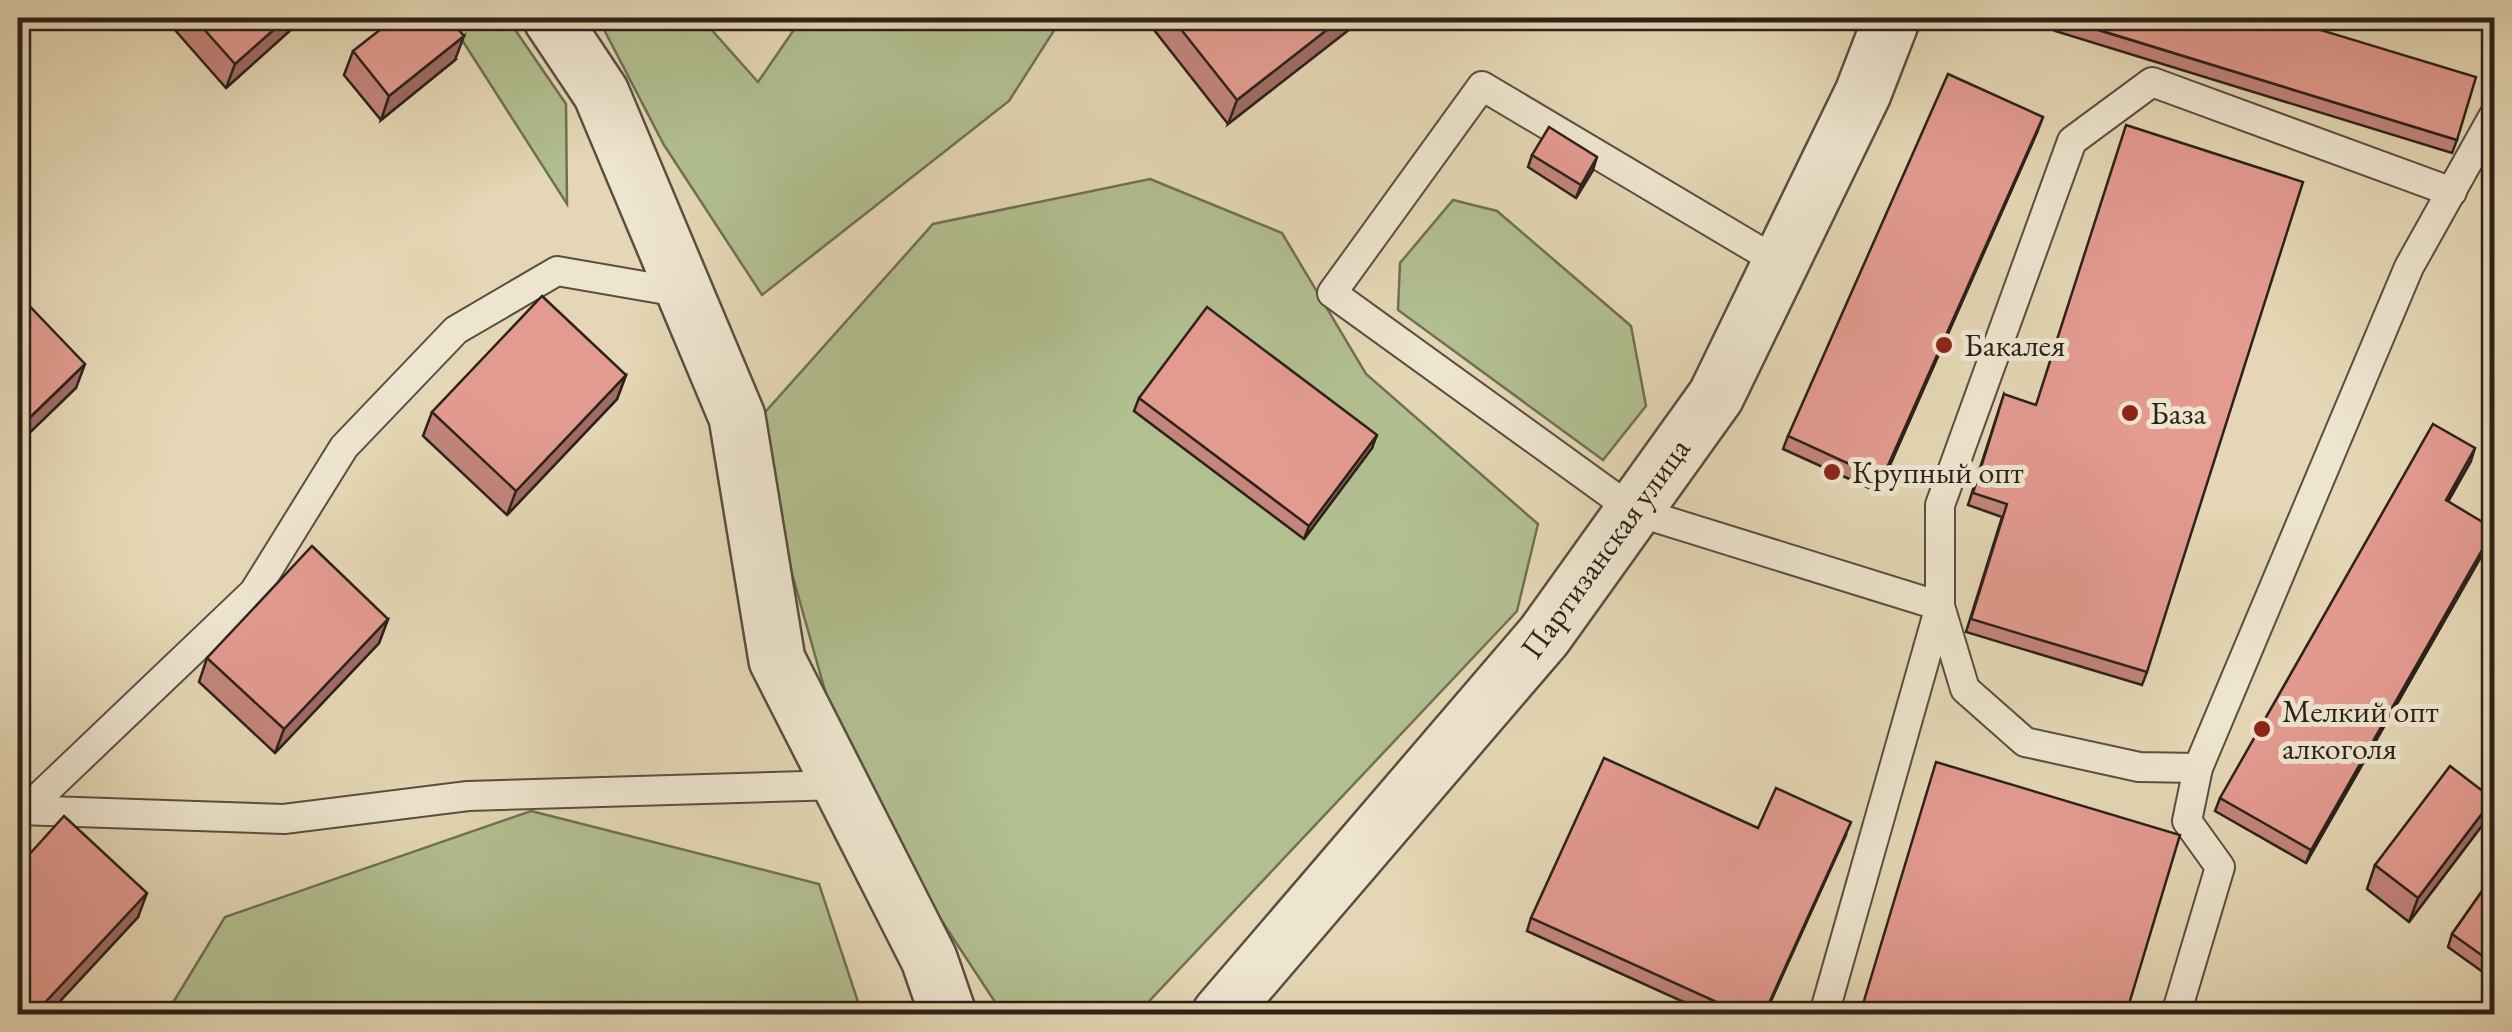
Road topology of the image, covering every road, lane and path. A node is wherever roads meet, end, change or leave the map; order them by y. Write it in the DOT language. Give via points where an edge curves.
graph roads {
  1 [pos="551,18"];
  2 [pos="1892,18"];
  3 [pos="2494,115"];
  4 [pos="2452,192"];
  5 [pos="1780,263"];
  6 [pos="684,293"];
  7 [pos="1634,511"];
  8 [pos="1940,606"];
  9 [pos="2198,768"];
  10 [pos="840,784"];
  11 [pos="20,813"];
  12 [pos="948,1014"];
  13 [pos="1220,1014"];
  14 [pos="1824,1014"];
  15 [pos="2176,1014"];
  1 -- 6 [label="street" via="601,93"];
  2 -- 5 [label="street, Партизанская улица"];
  3 -- 4 [label="lane"];
  4 -- 8 [label="lane" via="2152,82 2072,141 1940,505"];
  4 -- 9 [label="lane" via="2409,268"];
  5 -- 7 [label="street, Партизанская улица" via="1716,396"];
  5 -- 7 [label="lane" via="1482,86 1332,293"];
  6 -- 10 [label="street" via="737,417 777,660"];
  6 -- 11 [label="lane" via="557,271 456,330 344,447 254,592"];
  7 -- 8 [label="lane"];
  7 -- 13 [label="street, Партизанская улица" via="1544,636"];
  8 -- 9 [label="lane" via="1965,689 2025,742 2138,767"];
  8 -- 14 [label="lane"];
  9 -- 15 [label="lane" via="2187,821 2220,867"];
  10 -- 11 [label="lane" via="468,796 284,819"];
  10 -- 12 [label="street" via="929,959"];
}
